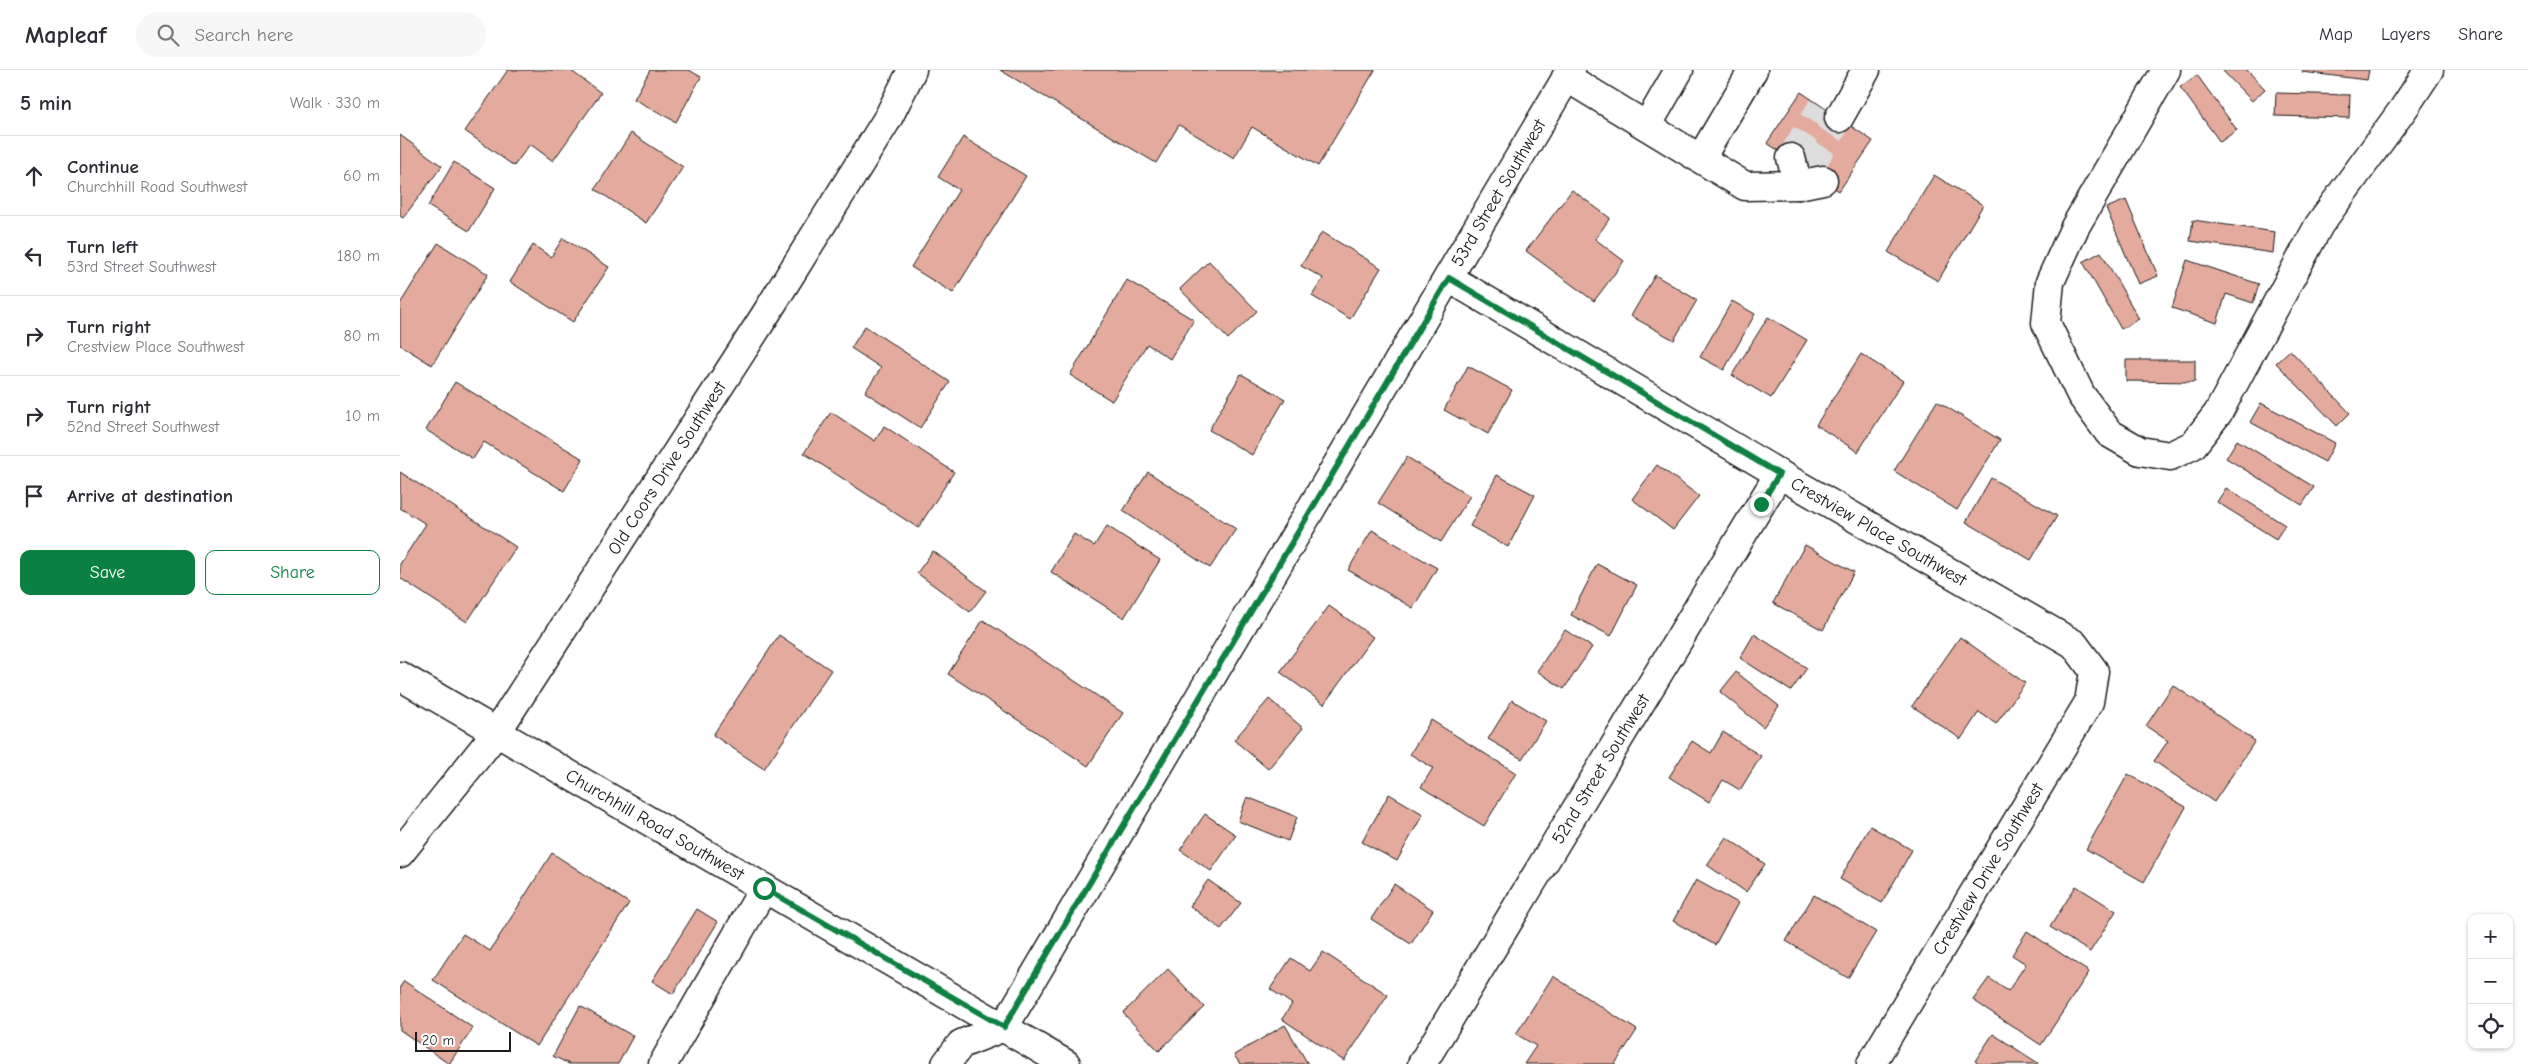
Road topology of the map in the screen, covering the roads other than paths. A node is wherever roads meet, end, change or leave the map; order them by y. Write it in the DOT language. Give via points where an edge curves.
graph roads {
  1 [pos="919,70"];
  2 [pos="1679,70"];
  3 [pos="1753,70"];
  4 [pos="2166,70"];
  5 [pos="2429,70"];
  6 [pos="1568,74"];
  7 [pos="908,81"];
  8 [pos="1860,81"];
  9 [pos="1838,117"];
  10 [pos="1647,126"];
  11 [pos="1701,158"];
  12 [pos="1805,174"];
  13 [pos="1449,278"];
  14 [pos="1779,474"];
  15 [pos="2094,671"];
  16 [pos="400,676"];
  17 [pos="496,733"];
  18 [pos="401,850"];
  19 [pos="764,888"];
  20 [pos="1004,1027"];
  21 [pos="663,1064"];
  22 [pos="946,1064"];
  23 [pos="1066,1064"];
  24 [pos="1422,1064"];
  25 [pos="1871,1064"];
  1 -- 7 [label="street, Old Coors Drive Southwest"];
  2 -- 10 [label="street"];
  3 -- 11 [label="street"];
  4 -- 5 [label="street" via="2075,227 2050,282 2046,323 2081,394 2109,433 2140,452 2170,456 2193,445 2218,413 2319,225"];
  6 -- 10 [label="street"];
  6 -- 13 [label="street, 53rd Street Southwest"];
  7 -- 17 [label="street, Old Coors Drive Southwest" via="764,317"];
  8 -- 9 [label="street"];
  10 -- 11 [label="street"];
  11 -- 12 [label="street" via="1745,186"];
  13 -- 14 [label="street, Crestview Place Southwest"];
  13 -- 20 [label="street, 53rd Street Southwest"];
  14 -- 15 [label="street, Crestview Place Southwest" via="2074,644"];
  14 -- 24 [label="street, 52nd Street Southwest"];
  15 -- 25 [label="street, Crestview Drive Southwest" via="2089,702"];
  16 -- 17 [label="street, Churchhill Road Southwest"];
  17 -- 18 [label="street, Old Coors Drive Southwest"];
  17 -- 19 [label="street, Churchhill Road Southwest"];
  19 -- 20 [label="street, Churchhill Road Southwest"];
  19 -- 21 [label="street"];
  20 -- 22 [label="street" via="962,1044"];
  20 -- 23 [label="street, Churchhill Road Southwest"];
}
